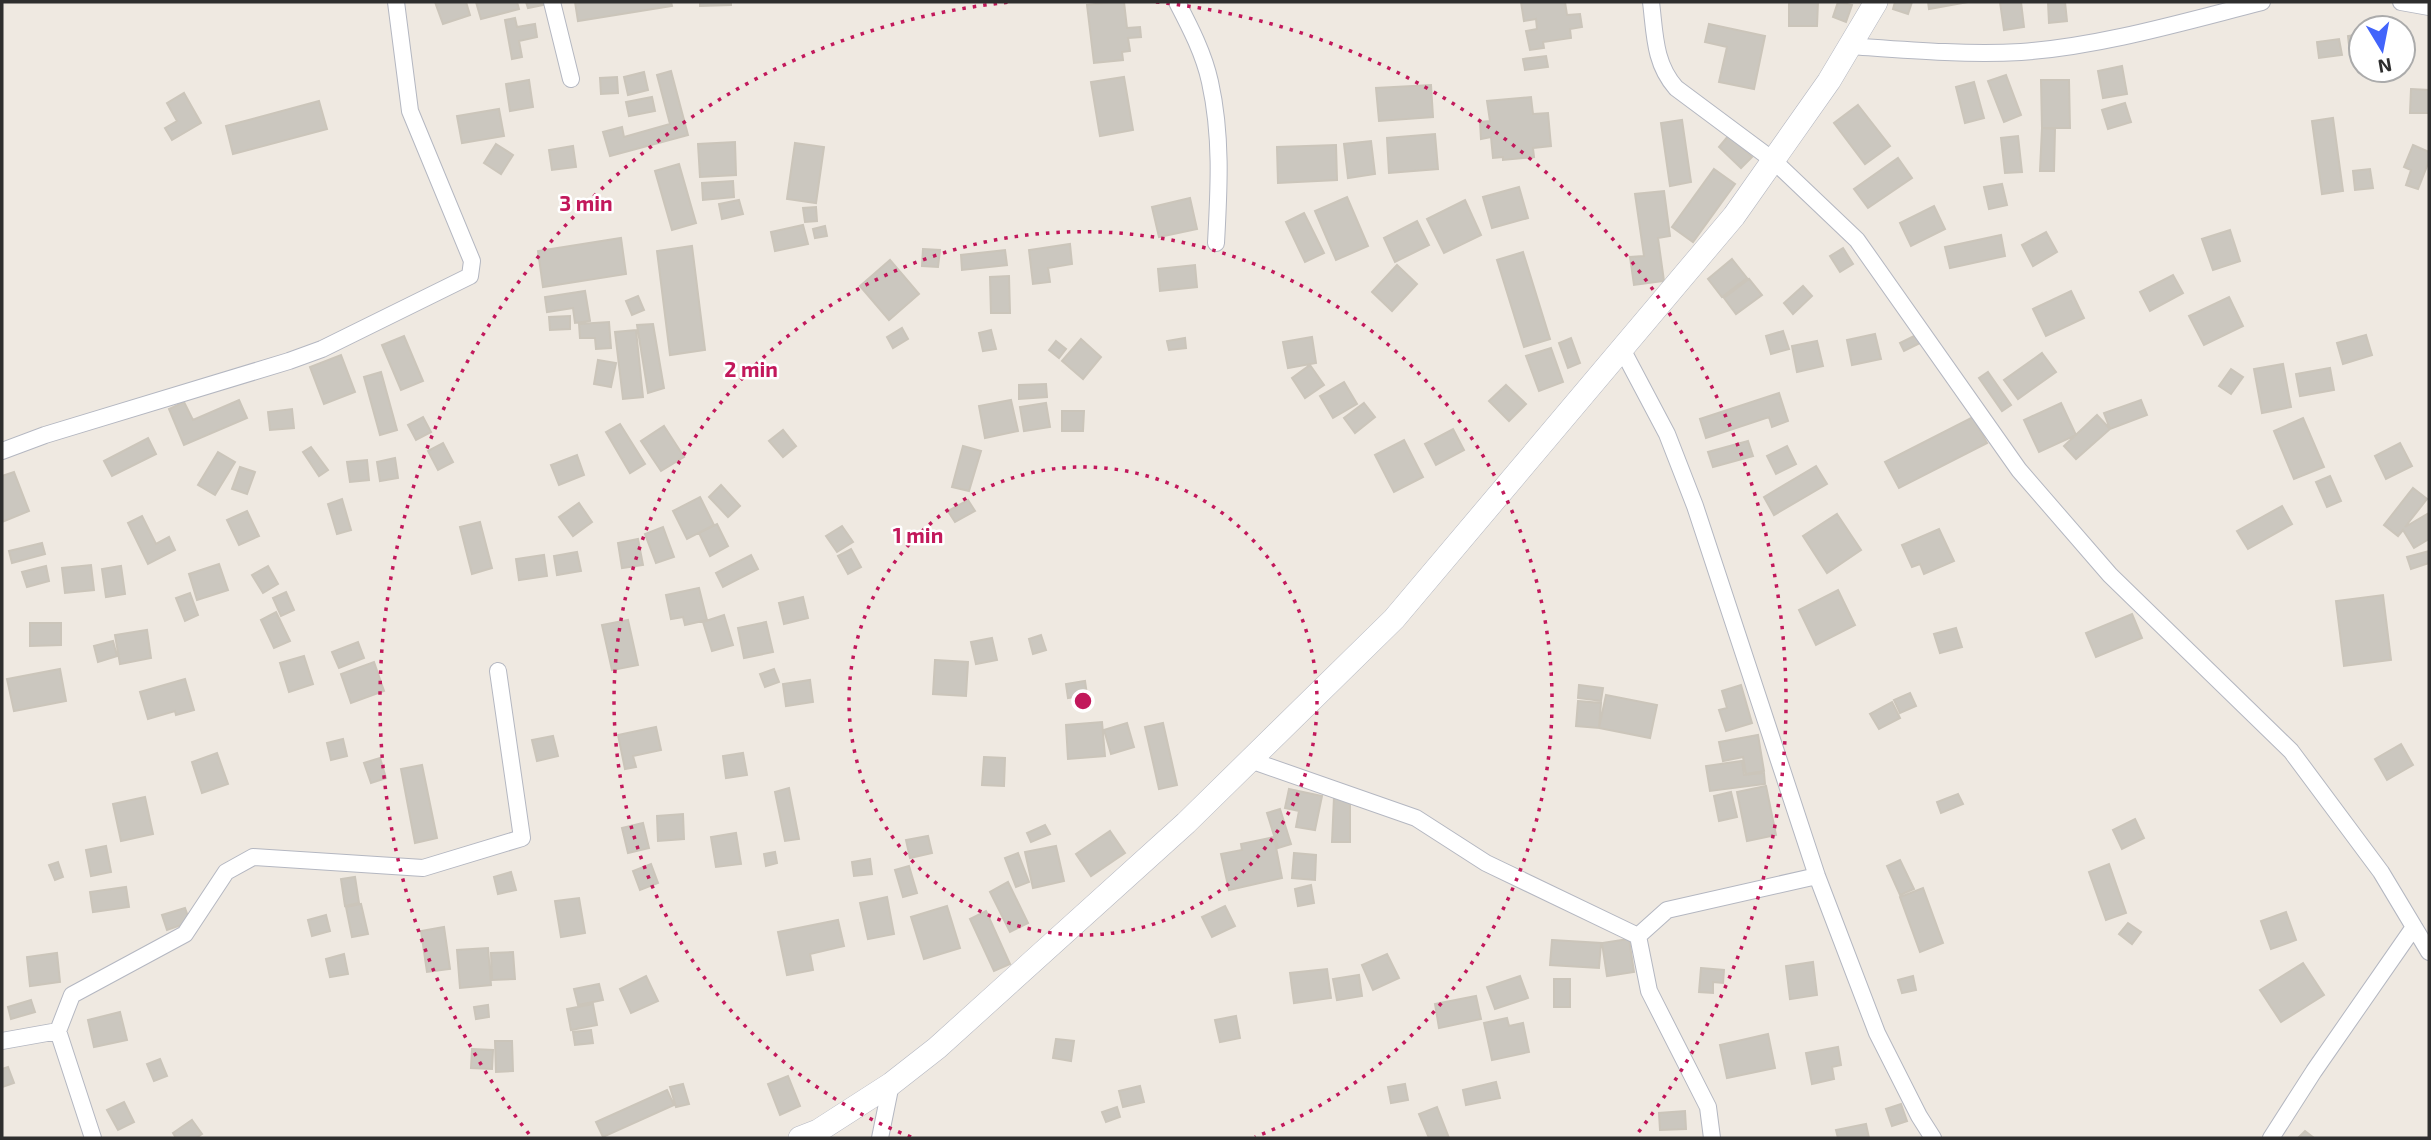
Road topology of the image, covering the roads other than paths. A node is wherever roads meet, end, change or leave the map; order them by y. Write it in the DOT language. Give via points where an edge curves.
graph roads {
  1 [pos="396,2"];
  2 [pos="552,2"];
  3 [pos="1177,2"];
  4 [pos="1651,2"];
  5 [pos="1876,2"];
  6 [pos="2262,2"];
  7 [pos="2401,2"];
  8 [pos="2429,7"];
  9 [pos="1850,46"];
  10 [pos="571,79"];
  11 [pos="1774,161"];
  12 [pos="1216,243"];
  13 [pos="1622,349"];
  14 [pos="2,451"];
  15 [pos="498,671"];
  16 [pos="1250,760"];
  17 [pos="1817,876"];
  18 [pos="2414,927"];
  19 [pos="1638,936"];
  20 [pos="2429,953"];
  21 [pos="58,1031"];
  22 [pos="2,1041"];
  23 [pos="891,1084"];
  24 [pos="93,1138"];
  25 [pos="800,1138"];
  26 [pos="880,1138"];
  27 [pos="1712,1138"];
  28 [pos="1933,1138"];
  29 [pos="2271,1138"];
  1 -- 14 [label="street" via="410,111 472,261 470,276 322,349"];
  2 -- 10 [label="street"];
  3 -- 12 [label="street" via="1210,79 1220,169"];
  4 -- 11 [label="street" via="1665,76"];
  5 -- 9 [label="street"];
  6 -- 9 [label="street" via="2078,46 1954,53"];
  7 -- 8 [label="street"];
  9 -- 11 [label="street"];
  11 -- 13 [label="street"];
  11 -- 18 [label="street" via="1857,240 2019,470 2101,565 2291,751 2381,872"];
  13 -- 16 [label="street" via="1394,619"];
  13 -- 17 [label="street" via="1667,433 1695,506"];
  15 -- 21 [label="street" via="522,838 423,868 253,857 226,872 186,934 72,995"];
  16 -- 19 [label="street" via="1416,818 1486,863"];
  16 -- 23 [label="street" via="948,1039"];
  17 -- 19 [label="street" via="1667,910"];
  17 -- 28 [label="street" via="1877,1033"];
  18 -- 20 [label="street"];
  18 -- 29 [label="street"];
  19 -- 27 [label="street" via="1649,991 1708,1107"];
  21 -- 22 [label="street"];
  21 -- 24 [label="street"];
  23 -- 25 [label="street"];
  23 -- 26 [label="street"];
}
